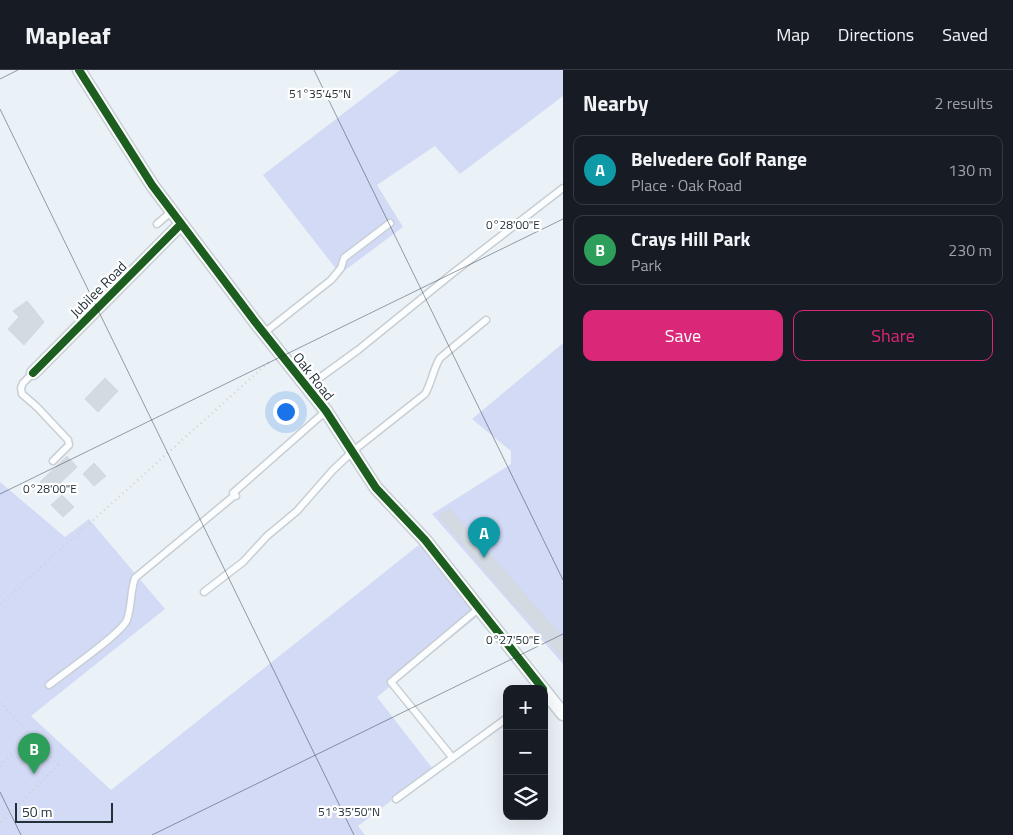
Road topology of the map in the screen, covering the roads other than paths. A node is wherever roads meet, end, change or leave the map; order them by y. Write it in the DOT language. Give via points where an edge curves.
graph roads {
  1 [pos="79,70"];
  2 [pos="563,188"];
  3 [pos="172,211"];
  4 [pos="390,223"];
  5 [pos="157,224"];
  6 [pos="181,224"];
  7 [pos="486,320"];
  8 [pos="264,333"];
  9 [pos="33,372"];
  10 [pos="307,387"];
  11 [pos="326,411"];
  12 [pos="354,451"];
  13 [pos="53,461"];
  14 [pos="204,592"];
  15 [pos="478,609"];
  16 [pos="49,685"];
  17 [pos="539,685"];
  18 [pos="548,696"];
  19 [pos="563,714"];
  20 [pos="503,721"];
  21 [pos="452,757"];
  22 [pos="396,799"];
  1 -- 3 [label="street, Oak Road"];
  2 -- 10 [label="lane"];
  3 -- 5 [label="lane"];
  3 -- 6 [label="street, Oak Road"];
  4 -- 8 [label="lane" via="344,258 341,268 331,280"];
  6 -- 8 [label="street, Oak Road"];
  6 -- 9 [label="street, Jubilee Road"];
  7 -- 12 [label="lane" via="440,358 425,394"];
  8 -- 10 [label="street, Oak Road"];
  9 -- 13 [label="lane" via="23,383 22,394 68,440 69,445"];
  10 -- 11 [label="street, Oak Road"];
  11 -- 12 [label="street, Oak Road"];
  11 -- 16 [label="lane" via="232,493 236,497 135,578 126,622 113,636"];
  12 -- 14 [label="lane" via="243,562"];
  12 -- 15 [label="street, Oak Road" via="376,488 425,540"];
  15 -- 17 [label="street, Oak Road"];
  15 -- 21 [label="lane" via="391,682"];
  18 -- 19 [label="street, Oak Road"];
  20 -- 21 [label="lane"];
  21 -- 22 [label="lane"];
}
